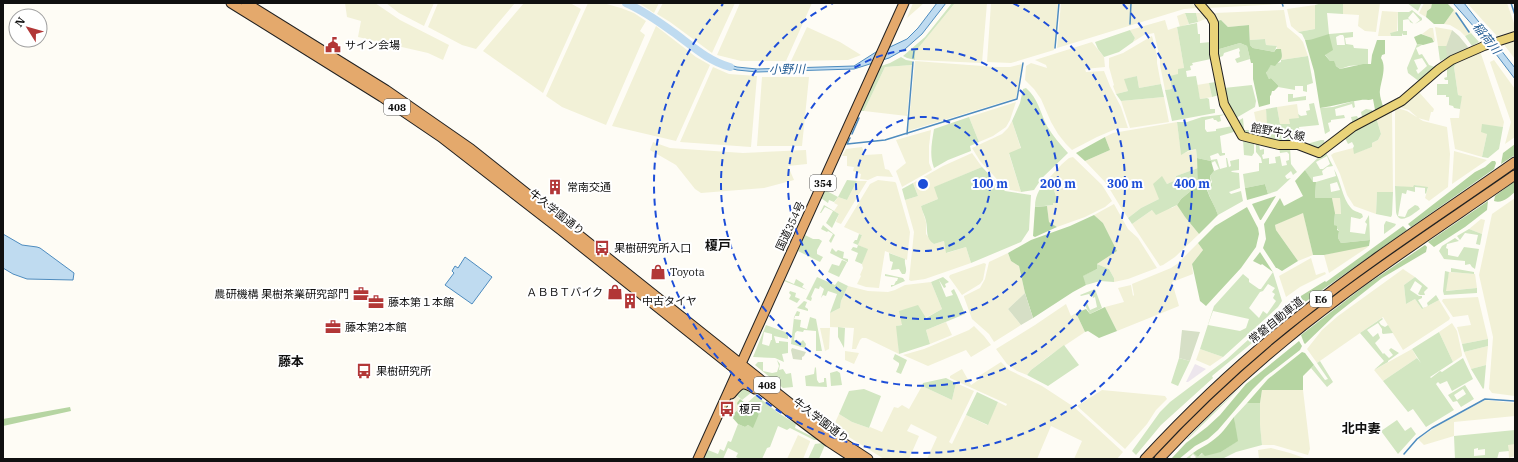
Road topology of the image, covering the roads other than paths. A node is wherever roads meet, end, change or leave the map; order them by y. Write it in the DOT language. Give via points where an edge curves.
graph roads {
  1 [pos="231,3"];
  2 [pos="246,3"];
  3 [pos="904,3"];
  4 [pos="1199,3"];
  5 [pos="1515,36"];
  6 [pos="1515,162"];
  7 [pos="1515,175"];
  8 [pos="753,339"];
  9 [pos="719,346"];
  10 [pos="720,357"];
  11 [pos="740,368"];
  12 [pos="758,378"];
  13 [pos="764,391"];
  14 [pos="726,397"];
  15 [pos="698,459"];
  16 [pos="855,459"];
  17 [pos="868,459"];
  18 [pos="1145,459"];
  19 [pos="1159,459"];
  1 -- 10 [label="highway, 牛久学園通り / 408" via="382,96 441,137"];
  2 -- 9 [label="highway, 牛久学園通り / 408" via="386,90 446,131"];
  3 -- 8 [label="highway, 国道354号 / 354"];
  4 -- 5 [label="main road, 館野牛久線" via="1214,23 1214,54 1224,104 1242,136 1279,145 1298,145 1319,152 1353,126 1402,101 1452,60"];
  6 -- 18 [label="highway, 常磐自動車道 / E6" via="1368,264 1303,313 1235,370"];
  7 -- 19 [label="highway, 常磐自動車道 / E6" via="1309,321 1240,379"];
  8 -- 9 [label="highway" via="744,349 737,352"];
  8 -- 11 [label="highway, 国道354号 / 354"];
  8 -- 12 [label="highway" via="750,364"];
  9 -- 11 [label="highway, 牛久学園通り / 408"];
  10 -- 11 [label="highway, 牛久学園通り / 408"];
  10 -- 14 [label="highway" via="730,373"];
  11 -- 12 [label="highway, 牛久学園通り / 408"];
  11 -- 13 [label="highway, 牛久学園通り / 408"];
  11 -- 14 [label="highway, 国道354号 / 354"];
  12 -- 17 [label="highway, 牛久学園通り / 408" via="828,433"];
  13 -- 14 [label="highway" via="744,384 736,387"];
  13 -- 16 [label="highway, 牛久学園通り / 408" via="818,434"];
  14 -- 15 [label="highway, 国道354号 / 354"];
}
